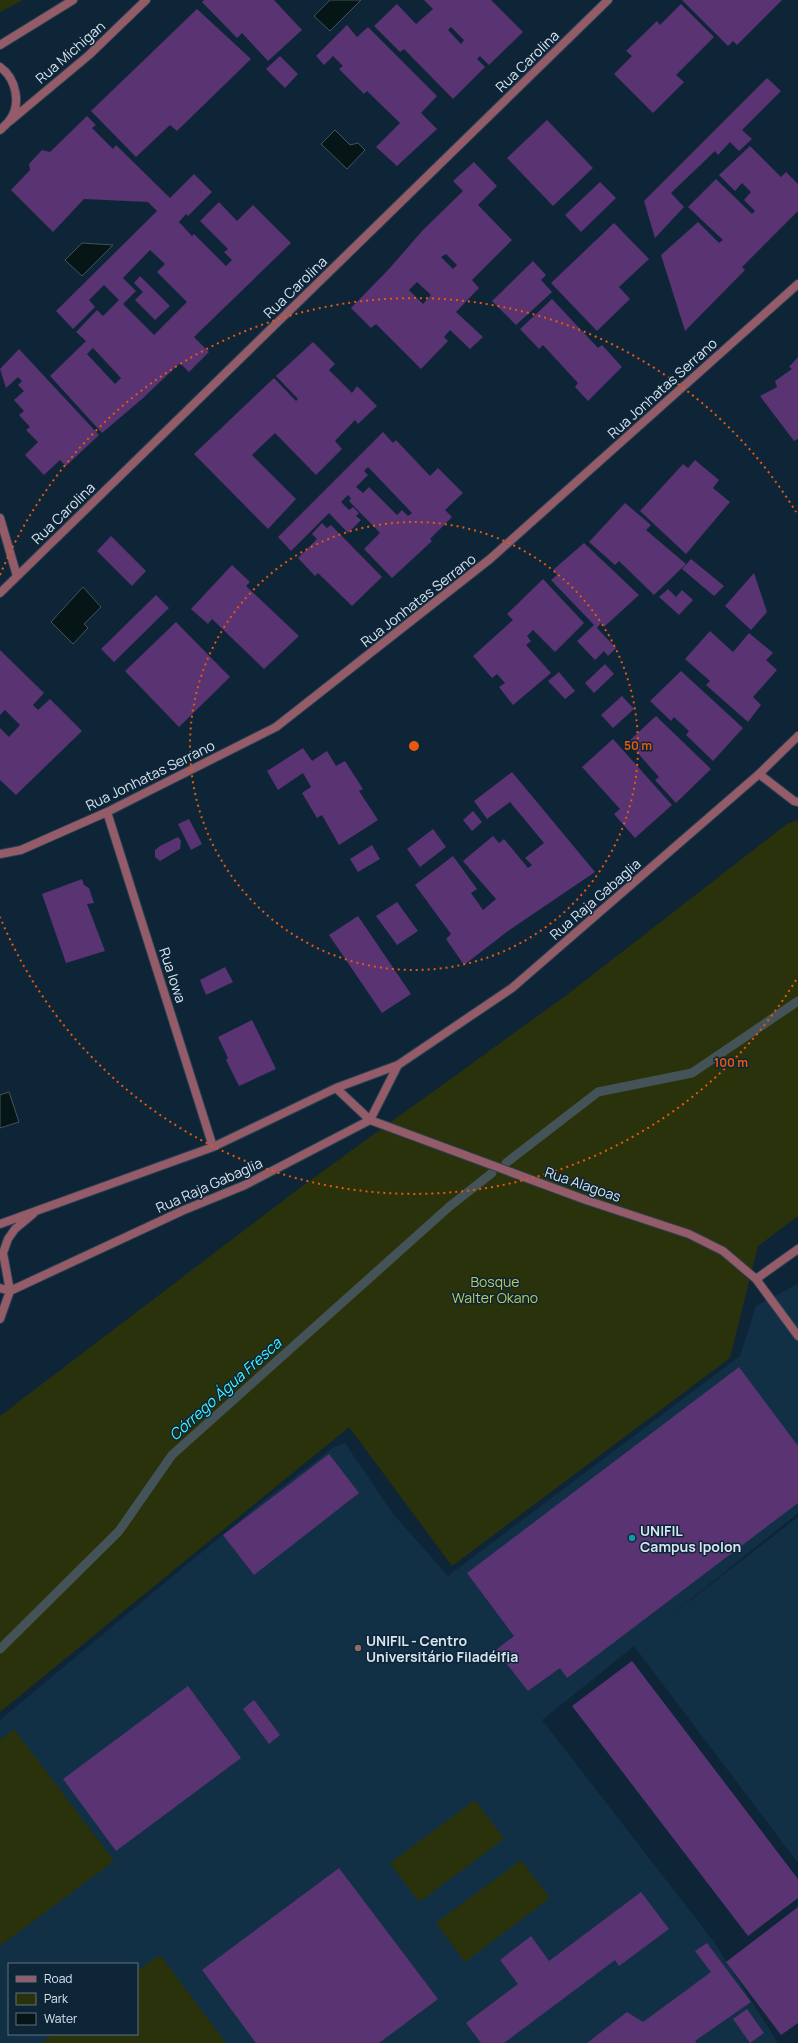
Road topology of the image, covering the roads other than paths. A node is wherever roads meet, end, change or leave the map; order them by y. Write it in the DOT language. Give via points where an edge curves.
graph roads {
  1 [pos="73,0"];
  2 [pos="146,0"];
  3 [pos="608,0"];
  4 [pos="0,45"];
  5 [pos="0,67"];
  6 [pos="10,121"];
  7 [pos="0,130"];
  8 [pos="798,284"];
  9 [pos="0,518"];
  10 [pos="17,576"];
  11 [pos="0,594"];
  12 [pos="798,736"];
  13 [pos="759,774"];
  14 [pos="798,802"];
  15 [pos="107,812"];
  16 [pos="0,854"];
  17 [pos="398,1065"];
  18 [pos="336,1088"];
  19 [pos="370,1120"];
  20 [pos="213,1147"];
  21 [pos="39,1210"];
  22 [pos="0,1224"];
  23 [pos="798,1249"];
  24 [pos="756,1279"];
  25 [pos="0,1288"];
  26 [pos="10,1291"];
  27 [pos="0,1319"];
  28 [pos="798,1336"];
  1 -- 4 [label="street"];
  2 -- 6 [label="street, Rua Michigan" via="89,55"];
  3 -- 10 [label="street, Rua Carolina"];
  5 -- 6 [label="street" via="12,81 16,94 15,108"];
  6 -- 7 [label="street, Rua Michigan"];
  8 -- 15 [label="street, Rua Jonhatas Serrano" via="490,559 276,727"];
  9 -- 10 [label="street"];
  10 -- 11 [label="street, Rua Carolina"];
  12 -- 13 [label="street, Rua Raja Gabaglia"];
  13 -- 14 [label="street"];
  13 -- 17 [label="street, Rua Raja Gabaglia" via="512,988"];
  15 -- 16 [label="street, Rua Jonhatas Serrano" via="21,850"];
  15 -- 20 [label="street, Rua Iowa"];
  17 -- 18 [label="street, Rua Raja Gabaglia"];
  17 -- 19 [label="street, Rua Raja Gabaglia"];
  18 -- 19 [label="street, Rua Alagoas"];
  18 -- 20 [label="street, Rua Raja Gabaglia"];
  19 -- 24 [label="street, Rua Alagoas" via="586,1200 689,1234 723,1251"];
  19 -- 26 [label="street, Rua Raja Gabaglia" via="245,1185 184,1210"];
  20 -- 21 [label="street, Rua Raja Gabaglia"];
  21 -- 22 [label="street, Rua Raja Gabaglia"];
  21 -- 26 [label="street" via="15,1229 8,1239 3,1253"];
  23 -- 24 [label="street"];
  24 -- 28 [label="street, Rua Alagoas"];
  25 -- 26 [label="street"];
  26 -- 27 [label="street"];
}
